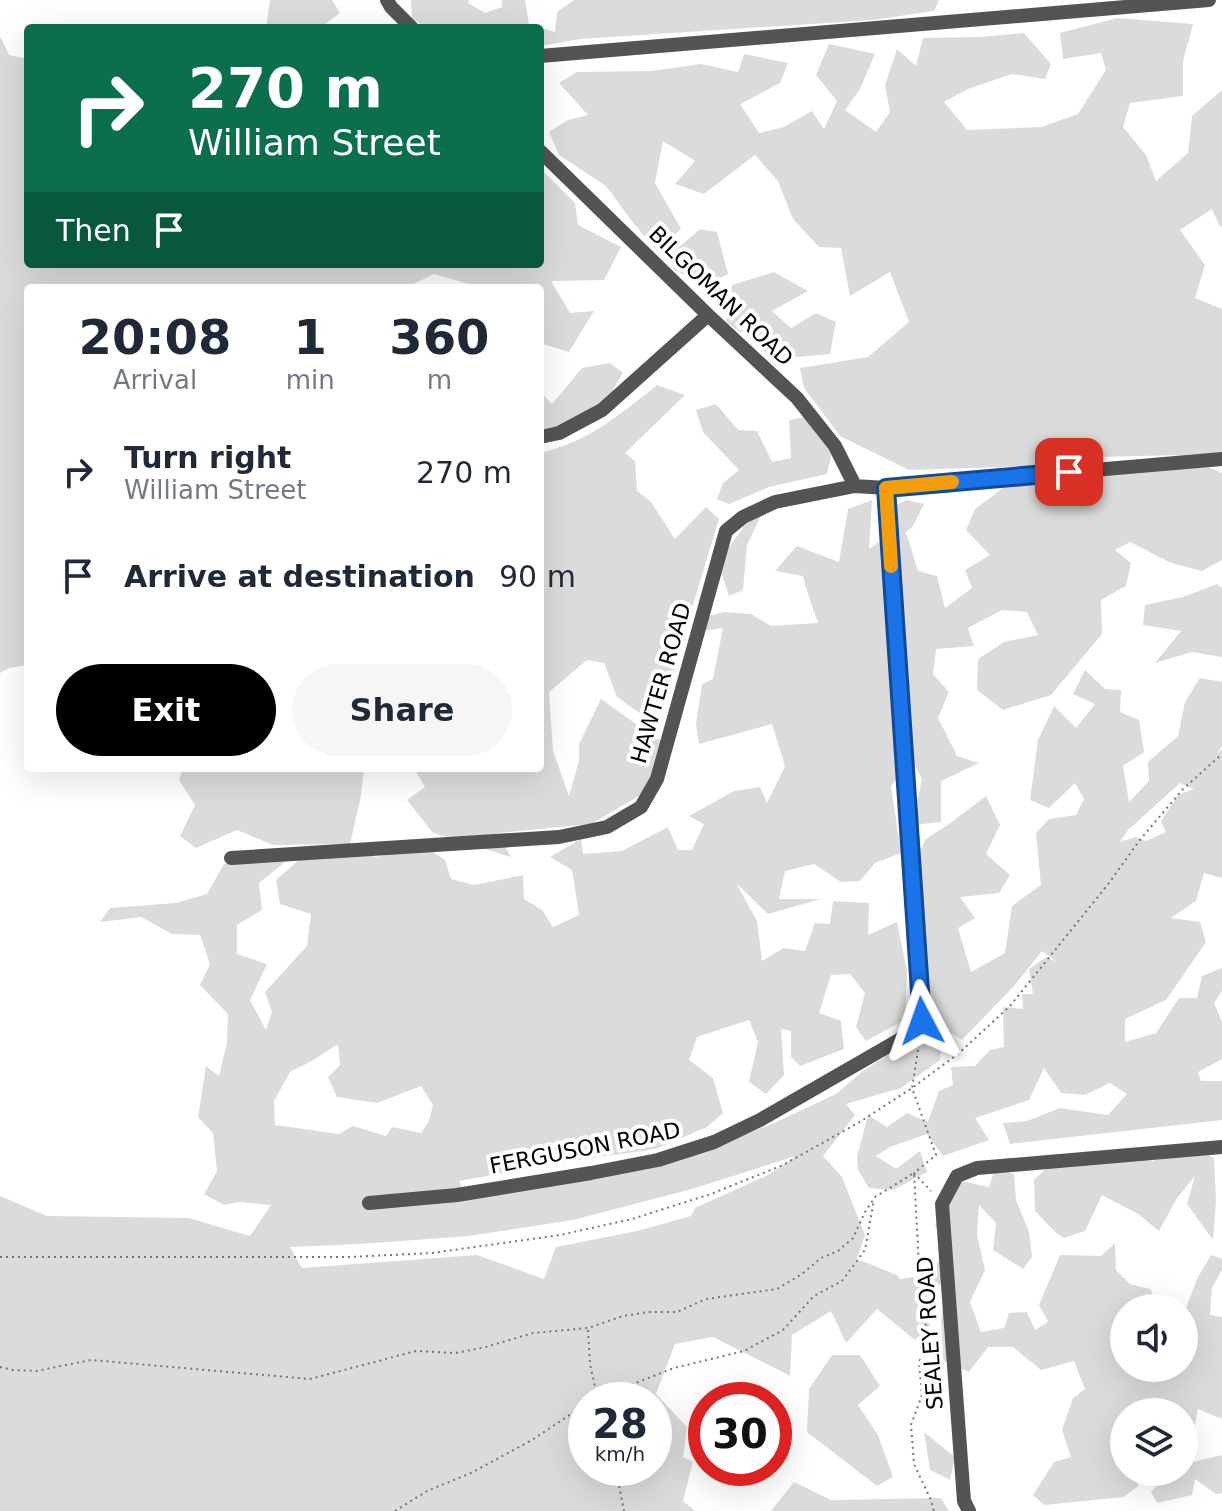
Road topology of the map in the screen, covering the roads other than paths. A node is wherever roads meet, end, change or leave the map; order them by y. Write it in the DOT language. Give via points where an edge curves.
graph roads {
  1 [pos="387,0"];
  2 [pos="1209,0"];
  3 [pos="1122,3"];
  4 [pos="408,24"];
  5 [pos="544,56"];
  6 [pos="544,155"];
  7 [pos="708,315"];
  8 [pos="544,436"];
  9 [pos="1222,459"];
  10 [pos="855,486"];
  11 [pos="886,488"];
  12 [pos="231,858"];
  13 [pos="1222,1147"];
  14 [pos="369,1203"];
  15 [pos="969,1511"];
  1 -- 4 [label="street"];
  2 -- 3 [label="street"];
  3 -- 5 [label="street"];
  6 -- 7 [label="street, BILGOMAN ROAD"];
  7 -- 8 [label="street" via="602,410"];
  7 -- 10 [label="street, BILGOMAN ROAD" via="797,398 835,446"];
  9 -- 11 [label="street, HAWTER ROAD"];
  10 -- 11 [label="street, HAWTER ROAD"];
  10 -- 12 [label="street, HAWTER ROAD" via="775,502 726,531 657,779 641,807 607,827 559,837"];
  11 -- 14 [label="street, FERGUSON ROAD" via="922,1021 886,1047 714,1142 591,1173"];
  13 -- 15 [label="street, SEALEY ROAD" via="977,1168 957,1176 942,1204 964,1501"];
}
